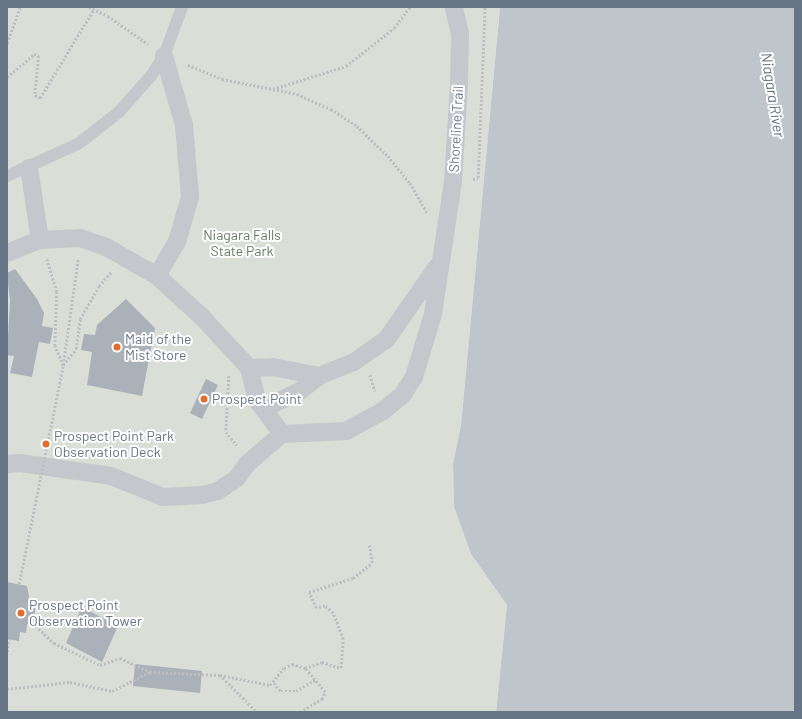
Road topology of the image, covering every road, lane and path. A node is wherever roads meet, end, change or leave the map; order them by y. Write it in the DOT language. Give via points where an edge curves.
graph roads {
  1 [pos="20,7"];
  2 [pos="89,7"];
  3 [pos="182,7"];
  4 [pos="410,7"];
  5 [pos="454,7"];
  6 [pos="485,7"];
  7 [pos="94,9"];
  8 [pos="7,43"];
  9 [pos="164,56"];
  10 [pos="7,78"];
  11 [pos="272,89"];
  12 [pos="29,168"];
  13 [pos="7,176"];
  14 [pos="453,182"];
  15 [pos="429,216"];
  16 [pos="80,238"];
  17 [pos="40,240"];
  18 [pos="443,251"];
  19 [pos="7,254"];
  20 [pos="129,259"];
  21 [pos="157,276"];
  22 [pos="236,353"];
  23 [pos="62,365"];
  24 [pos="249,368"];
  25 [pos="368,369"];
  26 [pos="319,376"];
  27 [pos="265,408"];
  28 [pos="383,411"];
  29 [pos="282,434"];
  30 [pos="252,462"];
  31 [pos="7,464"];
  32 [pos="370,544"];
  33 [pos="19,584"];
  34 [pos="33,623"];
  35 [pos="9,639"];
  36 [pos="7,652"];
  37 [pos="305,668"];
  38 [pos="150,672"];
  39 [pos="220,675"];
  40 [pos="316,679"];
  41 [pos="274,683"];
  42 [pos="7,689"];
  43 [pos="257,712"];
  44 [pos="300,712"];
  1 -- 8 [label="path"];
  2 -- 7 [label="path"];
  3 -- 9 [label="lane"];
  4 -- 11 [label="path" via="394,28 346,66"];
  5 -- 14 [label="street, Shoreline Trail" via="460,34"];
  6 -- 14 [label="path" via="478,178"];
  7 -- 9 [label="path" via="121,24"];
  7 -- 10 [label="path" via="40,98 35,95 39,56 34,54"];
  9 -- 11 [label="path" via="222,79"];
  9 -- 12 [label="lane" via="136,94 99,130"];
  9 -- 21 [label="street" via="184,125 191,191 182,228"];
  11 -- 15 [label="path" via="317,102 357,126 400,169"];
  12 -- 13 [label="lane"];
  12 -- 17 [label="street"];
  14 -- 18 [label="street, Shoreline Trail"];
  16 -- 17 [label="street"];
  16 -- 20 [label="street"];
  16 -- 23 [label="path"];
  17 -- 19 [label="street"];
  17 -- 23 [label="path" via="57,292 55,345"];
  18 -- 26 [label="street" via="418,296 386,340 354,362"];
  18 -- 28 [label="street, Shoreline Trail" via="433,314 414,377 403,394"];
  20 -- 21 [label="street"];
  20 -- 23 [label="path" via="99,286 80,319 76,349"];
  21 -- 22 [label="street"];
  22 -- 24 [label="street"];
  22 -- 30 [label="path" via="228,380 226,432"];
  23 -- 33 [label="path, bridge"];
  24 -- 26 [label="street" via="273,367"];
  24 -- 27 [label="street" via="257,400"];
  25 -- 28 [label="path"];
  26 -- 27 [label="street" via="300,391"];
  27 -- 29 [label="street"];
  28 -- 29 [label="street, Shoreline Trail" via="346,431"];
  29 -- 30 [label="street"];
  30 -- 31 [label="street" via="218,491 163,497 111,476"];
  32 -- 37 [label="path" via="372,563 353,578 309,592 316,608 324,606 331,610 343,639 341,668 322,662"];
  34 -- 38 [label="path" via="54,643 100,664 120,658"];
  35 -- 36 [label="path"];
  37 -- 40 [label="path"];
  37 -- 41 [label="path" via="292,664 284,668"];
  38 -- 39 [label="path"];
  38 -- 42 [label="path" via="112,691 70,682"];
  39 -- 41 [label="path"];
  39 -- 43 [label="path"];
  40 -- 41 [label="path" via="296,691 281,691"];
  40 -- 44 [label="path" via="325,692 322,699"];
}
